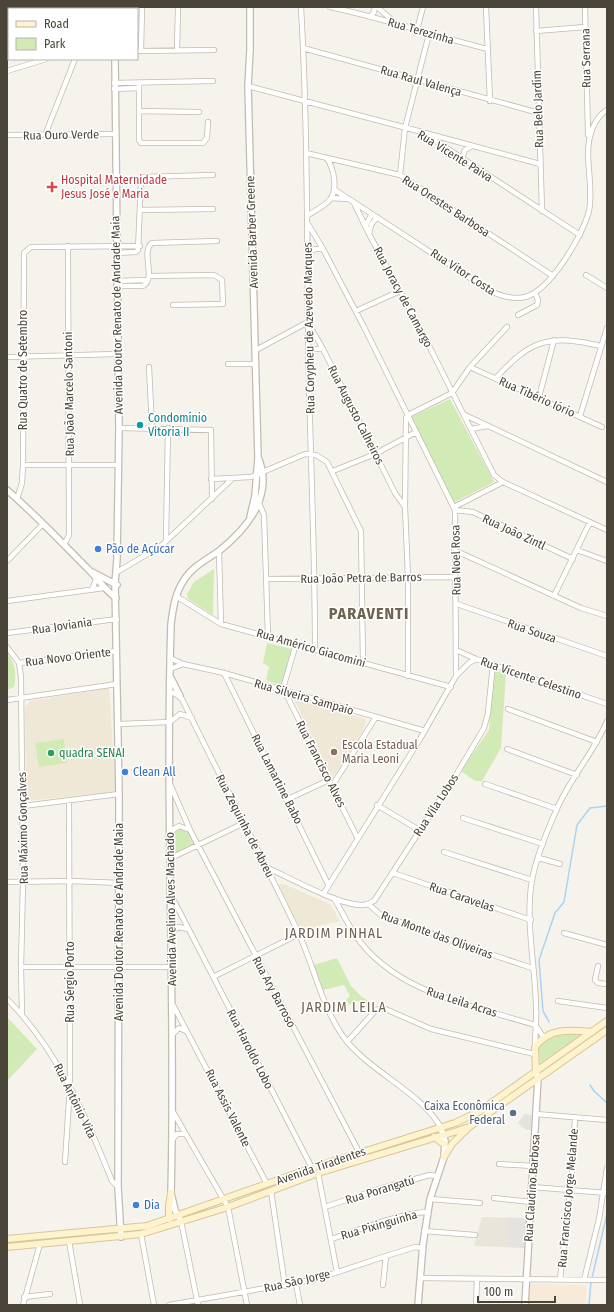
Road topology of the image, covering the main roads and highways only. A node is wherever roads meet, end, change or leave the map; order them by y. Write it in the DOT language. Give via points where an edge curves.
graph roads {
  1 [pos="607,1021"];
  2 [pos="592,1032"];
  3 [pos="606,1032"];
  4 [pos="536,1071"];
  5 [pos="469,1127"];
  6 [pos="424,1133"];
  7 [pos="435,1137"];
  8 [pos="444,1144"];
  9 [pos="444,1157"];
  10 [pos="172,1193"];
  11 [pos="179,1218"];
  12 [pos="169,1219"];
  13 [pos="121,1233"];
  14 [pos="7,1239"];
  15 [pos="7,1247"];
  1 -- 2 [label="main road, Avenida Tiradentes"];
  2 -- 4 [label="main road, Avenida Tiradentes"];
  2 -- 4 [label="main road" via="564,1030 544,1038 535,1047"];
  3 -- 5 [label="main road, Avenida Tiradentes"];
  4 -- 6 [label="main road, Avenida Tiradentes" via="480,1111 455,1123"];
  5 -- 7 [label="main road, Avenida Tiradentes"];
  5 -- 9 [label="main road"];
  6 -- 7 [label="main road"];
  6 -- 11 [label="main road, Avenida Tiradentes" via="359,1152 225,1198"];
  7 -- 8 [label="main road"];
  7 -- 11 [label="main road, Avenida Tiradentes" via="318,1173 228,1207"];
  10 -- 12 [label="main road"];
  11 -- 12 [label="main road, Avenida Tiradentes"];
  11 -- 13 [label="main road, Avenida Tiradentes" via="141,1234"];
  12 -- 13 [label="main road, Avenida Tiradentes"];
  13 -- 14 [label="main road, Avenida Tiradentes"];
  13 -- 15 [label="main road, Avenida Tiradentes"];
}
